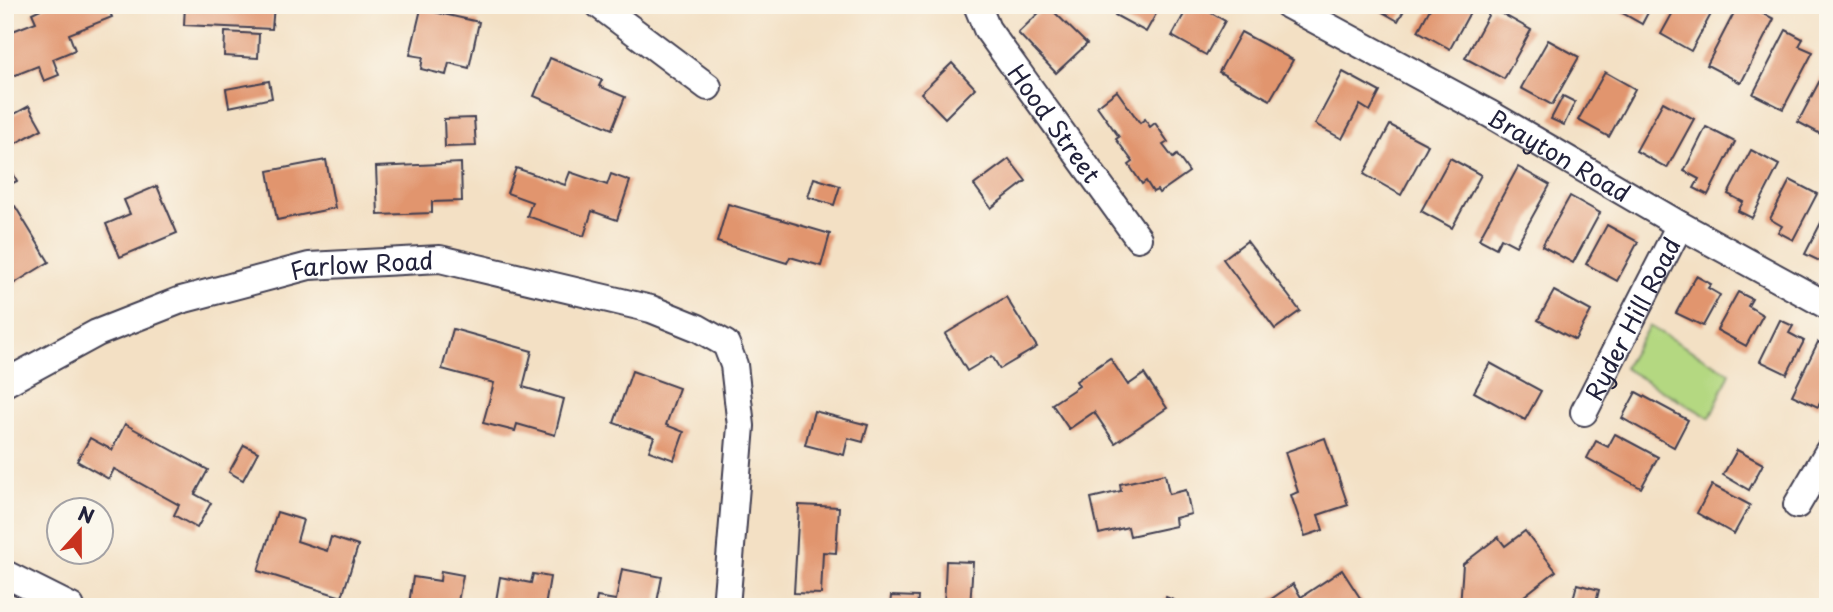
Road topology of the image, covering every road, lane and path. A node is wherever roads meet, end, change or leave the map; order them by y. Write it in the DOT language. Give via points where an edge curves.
graph roads {
  1 [pos="599,5"];
  2 [pos="977,5"];
  3 [pos="1288,5"];
  4 [pos="708,87"];
  5 [pos="1680,225"];
  6 [pos="1138,238"];
  7 [pos="1828,306"];
  8 [pos="5,383"];
  9 [pos="1584,412"];
  10 [pos="1828,452"];
  11 [pos="1797,505"];
  12 [pos="5,574"];
  13 [pos="71,607"];
  14 [pos="726,607"];
  1 -- 4 [label="street"];
  2 -- 6 [label="street, Hood Street" via="987,29"];
  3 -- 5 [label="street, Brayton Road" via="1490,114"];
  5 -- 7 [label="street, Brayton Road"];
  5 -- 9 [label="street, Ryder Hill Road"];
  8 -- 14 [label="street, Farlow Road" via="97,333 181,300 309,266 440,258 651,309 727,345 734,365 741,426"];
  10 -- 11 [label="street"];
  12 -- 13 [label="street"];
}
